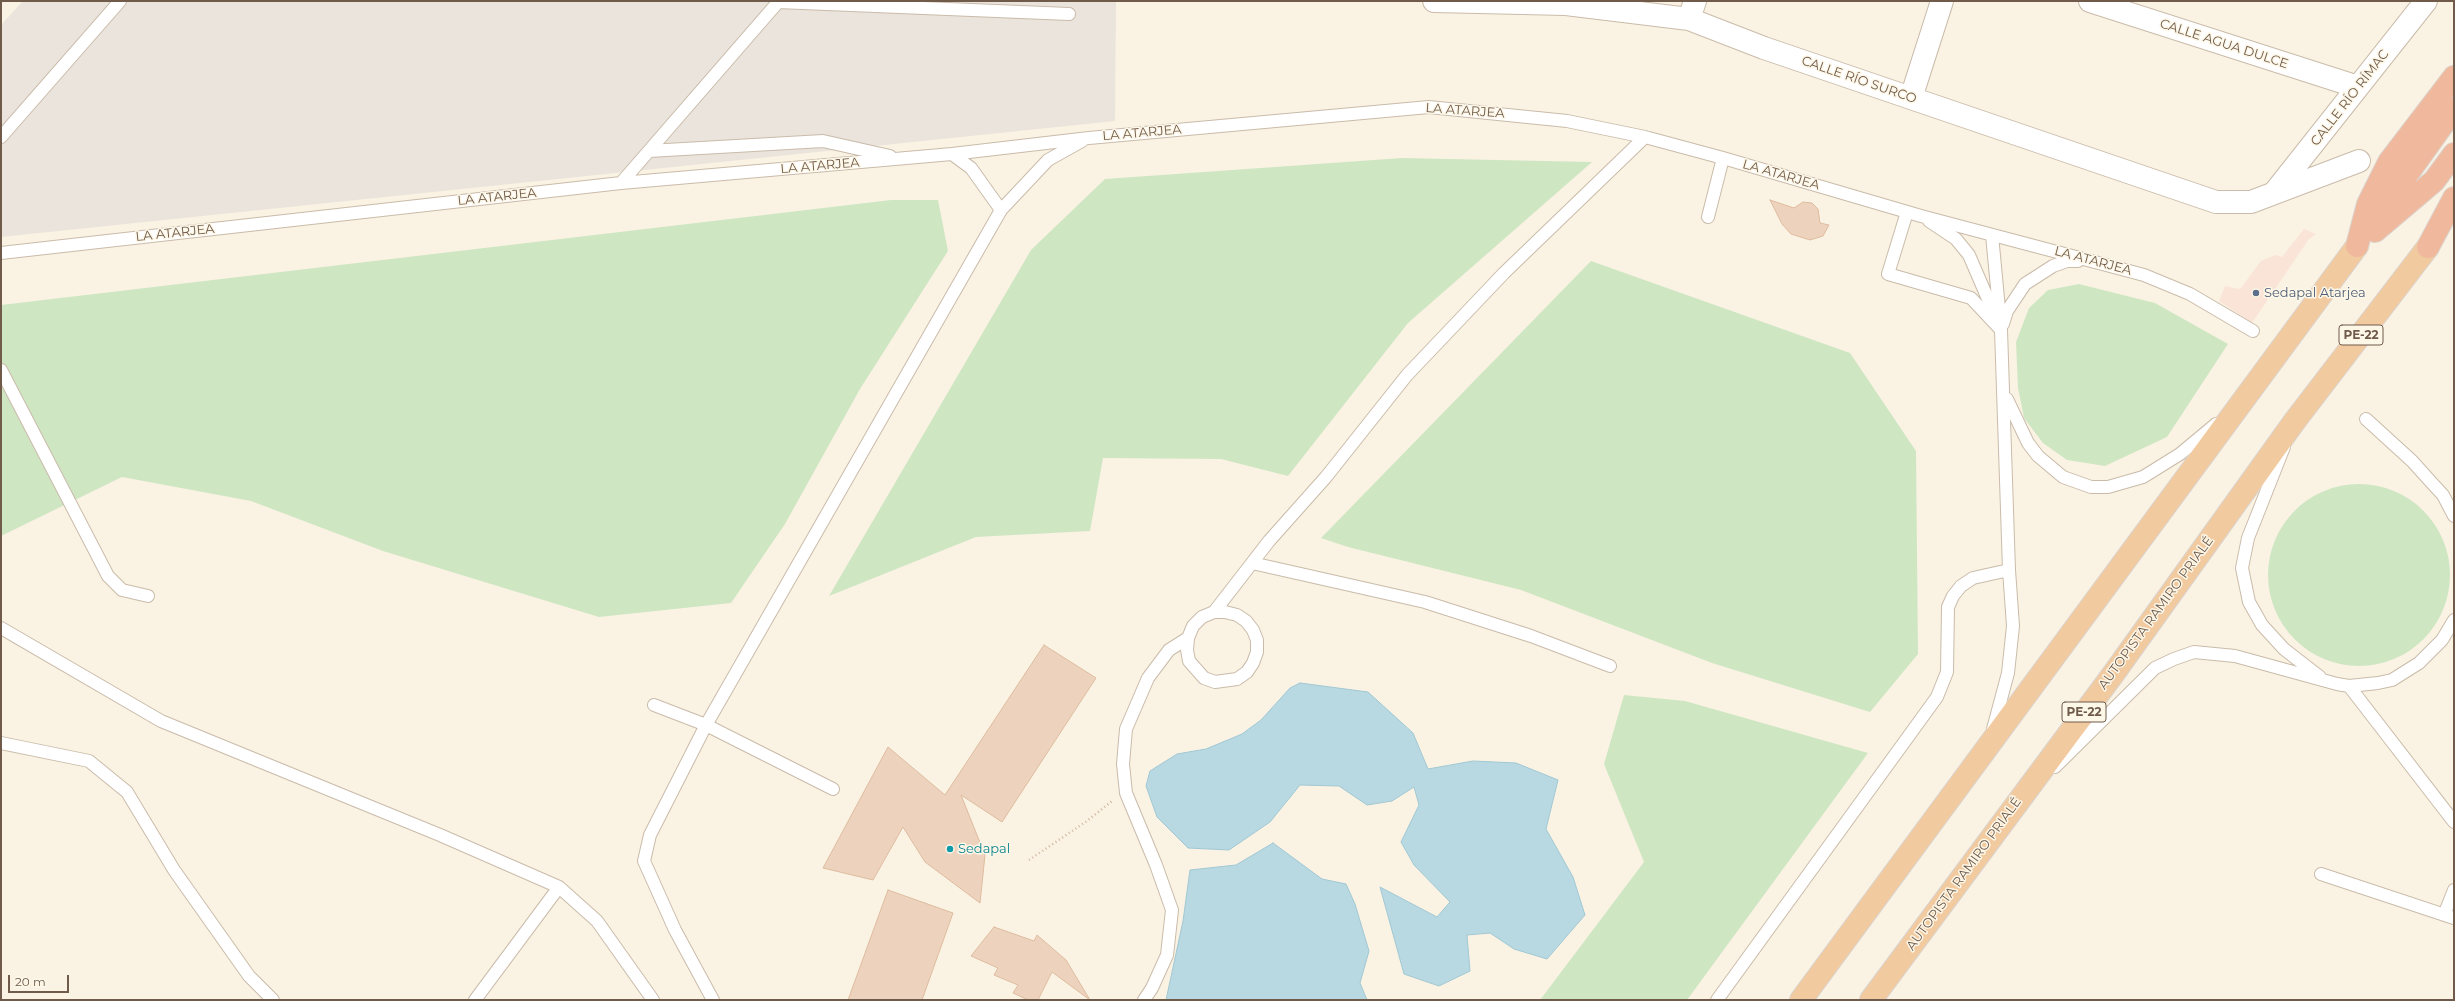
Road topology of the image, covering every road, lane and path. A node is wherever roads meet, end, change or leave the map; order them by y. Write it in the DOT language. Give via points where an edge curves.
graph roads {
  1 [pos="120,1"];
  2 [pos="1434,1"];
  3 [pos="1942,1"];
  4 [pos="2090,1"];
  5 [pos="2426,1"];
  6 [pos="778,2"];
  7 [pos="1692,10"];
  8 [pos="1069,14"];
  9 [pos="2454,77"];
  10 [pos="2358,86"];
  11 [pos="1911,98"];
  12 [pos="2454,110"];
  13 [pos="1,137"];
  14 [pos="1645,137"];
  15 [pos="1089,138"];
  16 [pos="649,151"];
  17 [pos="952,154"];
  18 [pos="2454,154"];
  19 [pos="902,158"];
  20 [pos="1723,158"];
  21 [pos="2359,161"];
  22 [pos="621,183"];
  23 [pos="2274,194"];
  24 [pos="1001,210"];
  25 [pos="1907,212"];
  26 [pos="2452,212"];
  27 [pos="1921,216"];
  28 [pos="1708,217"];
  29 [pos="1992,234"];
  30 [pos="2357,246"];
  31 [pos="1,253"];
  32 [pos="2088,260"];
  33 [pos="2001,330"];
  34 [pos="2253,331"];
  35 [pos="1,370"];
  36 [pos="2251,390"];
  37 [pos="2004,394"];
  38 [pos="2366,420"];
  39 [pos="2294,422"];
  40 [pos="2454,516"];
  41 [pos="1252,563"];
  42 [pos="2009,570"];
  43 [pos="148,596"];
  44 [pos="1214,612"];
  45 [pos="2454,620"];
  46 [pos="1,628"];
  47 [pos="1188,638"];
  48 [pos="1610,666"];
  49 [pos="2324,681"];
  50 [pos="2348,686"];
  51 [pos="654,705"];
  52 [pos="706,725"];
  53 [pos="1,743"];
  54 [pos="1984,753"];
  55 [pos="833,789"];
  56 [pos="1126,793"];
  57 [pos="2010,811"];
  58 [pos="2454,822"];
  59 [pos="1029,860"];
  60 [pos="2322,874"];
  61 [pos="559,887"];
  62 [pos="2454,890"];
  63 [pos="2449,917"];
  64 [pos="273,1000"];
  65 [pos="475,1000"];
  66 [pos="653,1000"];
  67 [pos="713,1000"];
  68 [pos="1144,1000"];
  69 [pos="1717,1000"];
  70 [pos="1801,1000"];
  71 [pos="1871,1000"];
  1 -- 13 [label="lane"];
  2 -- 7 [label="street, CALLE RÍO SURCO"];
  3 -- 11 [label="street"];
  4 -- 10 [label="street, CALLE AGUA DULCE"];
  5 -- 10 [label="street, CALLE RÍO RÍMAC"];
  6 -- 8 [label="lane"];
  6 -- 16 [label="lane"];
  7 -- 11 [label="street, CALLE RÍO SURCO"];
  9 -- 30 [label="highway" via="2389,162 2368,204"];
  10 -- 23 [label="street, CALLE RÍO RÍMAC"];
  11 -- 23 [label="street, CALLE RÍO SURCO" via="2216,202 2251,202"];
  12 -- 30 [label="highway" via="2381,208"];
  14 -- 15 [label="lane, LA ATARJEA" via="1567,121 1429,107"];
  14 -- 20 [label="lane, LA ATARJEA"];
  14 -- 41 [label="lane" via="1504,273 1407,375"];
  15 -- 17 [label="lane, LA ATARJEA"];
  15 -- 24 [label="lane" via="1048,160"];
  16 -- 19 [label="lane" via="823,141"];
  16 -- 22 [label="lane"];
  17 -- 19 [label="lane, LA ATARJEA"];
  17 -- 24 [label="lane" via="971,168"];
  18 -- 30 [label="highway" via="2434,181"];
  19 -- 22 [label="lane, LA ATARJEA"];
  20 -- 25 [label="lane, LA ATARJEA"];
  20 -- 28 [label="lane"];
  21 -- 23 [label="street, CALLE RÍO SURCO"];
  22 -- 31 [label="lane, LA ATARJEA"];
  24 -- 52 [label="lane"];
  25 -- 27 [label="lane, LA ATARJEA"];
  25 -- 33 [label="lane" via="1888,274 1971,298"];
  26 -- 39 [label="highway, AUTOPISTA RAMIRO PRIALÉ / PE-22"];
  27 -- 29 [label="lane, LA ATARJEA"];
  27 -- 33 [label="lane" via="1956,239 1969,255"];
  29 -- 32 [label="lane, LA ATARJEA"];
  29 -- 33 [label="lane"];
  30 -- 36 [label="highway"];
  32 -- 33 [label="lane" via="2067,261 2053,266 2025,284 2006,311"];
  32 -- 34 [label="lane, LA ATARJEA" via="2144,275 2190,294"];
  33 -- 37 [label="lane"];
  35 -- 43 [label="lane" via="108,576 122,590"];
  36 -- 37 [label="lane" via="2200,438 2161,468 2126,484 2108,487 2077,482 2063,477 2049,467 2028,443"];
  36 -- 54 [label="highway"];
  37 -- 42 [label="lane"];
  38 -- 40 [label="lane" via="2432,482"];
  39 -- 49 [label="lane" via="2248,538 2242,568 2249,602 2262,625 2284,649"];
  39 -- 57 [label="highway, AUTOPISTA RAMIRO PRIALÉ / PE-22" via="2114,673"];
  41 -- 44 [label="lane"];
  41 -- 48 [label="lane" via="1425,602 1531,636"];
  42 -- 54 [label="lane" via="2013,626 2008,673 1999,710"];
  42 -- 69 [label="lane" via="1973,578 1961,586 1953,596 1948,607 1947,672 1937,697"];
  44 -- 47 [label="lane" via="1202,617 1193,626"];
  44 -- 47 [label="lane" via="1237,614 1253,630 1257,640 1257,652 1247,672 1226,682 1204,678 1189,661"];
  45 -- 50 [label="lane" via="2433,651 2406,672 2392,680"];
  46 -- 61 [label="lane" via="161,721 440,835"];
  47 -- 56 [label="lane" via="1169,650 1148,678 1134,707 1126,729 1123,764"];
  49 -- 50 [label="lane"];
  49 -- 57 [label="lane" via="2235,656 2194,652 2174,659 2155,668"];
  50 -- 58 [label="lane"];
  51 -- 52 [label="lane"];
  52 -- 55 [label="lane"];
  52 -- 67 [label="lane" via="650,835 644,861 674,930"];
  53 -- 64 [label="lane" via="89,761 127,792 178,876 249,976"];
  54 -- 70 [label="highway"];
  56 -- 59 [label="path" via="1112,800 1087,821"];
  56 -- 68 [label="lane" via="1172,910 1167,955"];
  57 -- 71 [label="highway, AUTOPISTA RAMIRO PRIALÉ / PE-22"];
  60 -- 63 [label="lane"];
  61 -- 65 [label="lane"];
  61 -- 66 [label="lane" via="598,921"];
  62 -- 63 [label="lane"];
}
